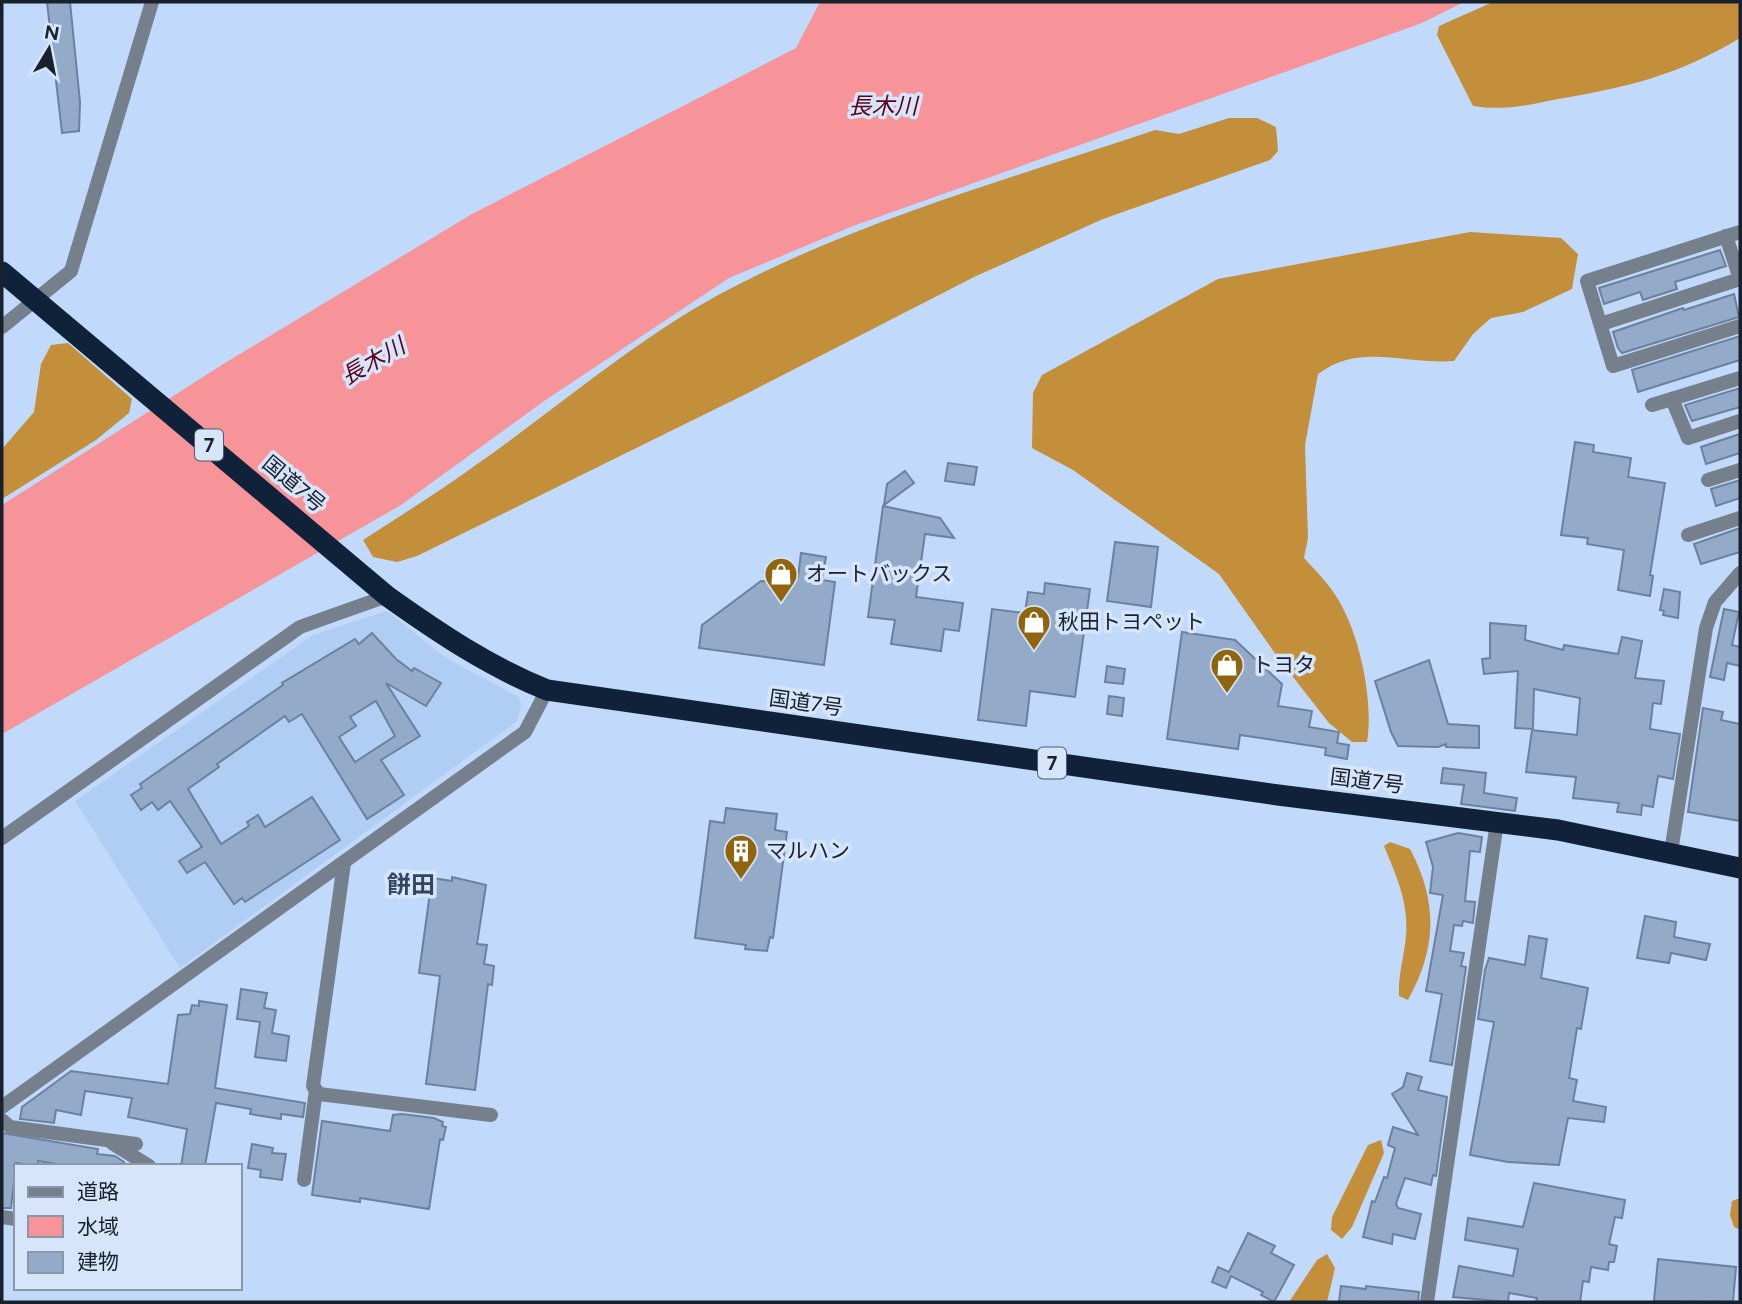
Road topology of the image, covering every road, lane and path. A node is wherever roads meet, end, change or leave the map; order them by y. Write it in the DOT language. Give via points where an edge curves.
graph roads {
  1 [pos="152,2"];
  2 [pos="1733,234"];
  3 [pos="2,272"];
  4 [pos="1740,279"];
  5 [pos="41,304"];
  6 [pos="1601,324"];
  7 [pos="1740,326"];
  8 [pos="2,327"];
  9 [pos="1740,378"];
  10 [pos="1672,399"];
  11 [pos="1653,405"];
  12 [pos="1740,421"];
  13 [pos="1740,470"];
  14 [pos="1707,480"];
  15 [pos="1740,518"];
  16 [pos="1688,535"];
  17 [pos="1740,573"];
  18 [pos="380,589"];
  19 [pos="547,690"];
  20 [pos="1497,822"];
  21 [pos="2,838"];
  22 [pos="1671,852"];
  23 [pos="344,863"];
  24 [pos="1740,868"];
  25 [pos="316,1090"];
  26 [pos="2,1107"];
  27 [pos="491,1115"];
  28 [pos="2,1120"];
  29 [pos="108,1140"];
  30 [pos="136,1144"];
  31 [pos="146,1164"];
  32 [pos="304,1180"];
  33 [pos="1427,1302"];
  1 -- 5 [label="street" via="71,271"];
  2 -- 4 [label="street"];
  2 -- 6 [label="street" via="1587,281"];
  3 -- 5 [label="highway, 国道7号 / 7"];
  4 -- 6 [label="street"];
  5 -- 8 [label="street"];
  5 -- 18 [label="highway, 国道7号 / 7"];
  6 -- 7 [label="street" via="1614,366"];
  9 -- 10 [label="street"];
  10 -- 11 [label="street"];
  10 -- 12 [label="street" via="1688,438"];
  13 -- 14 [label="street"];
  15 -- 16 [label="street"];
  17 -- 22 [label="street" via="1715,602 1706,628"];
  18 -- 19 [label="highway, 国道7号 / 7" via="447,639 501,671"];
  18 -- 21 [label="street" via="300,627"];
  19 -- 20 [label="highway, 国道7号 / 7"];
  19 -- 23 [label="street" via="524,732"];
  20 -- 22 [label="highway, 国道7号 / 7"];
  20 -- 33 [label="street"];
  22 -- 24 [label="highway, 国道7号 / 7"];
  23 -- 25 [label="street"];
  23 -- 26 [label="street"];
  25 -- 27 [label="street" via="319,1094"];
  25 -- 32 [label="street"];
  28 -- 29 [label="street" via="10,1127"];
  29 -- 30 [label="street"];
  29 -- 31 [label="street"];
}
